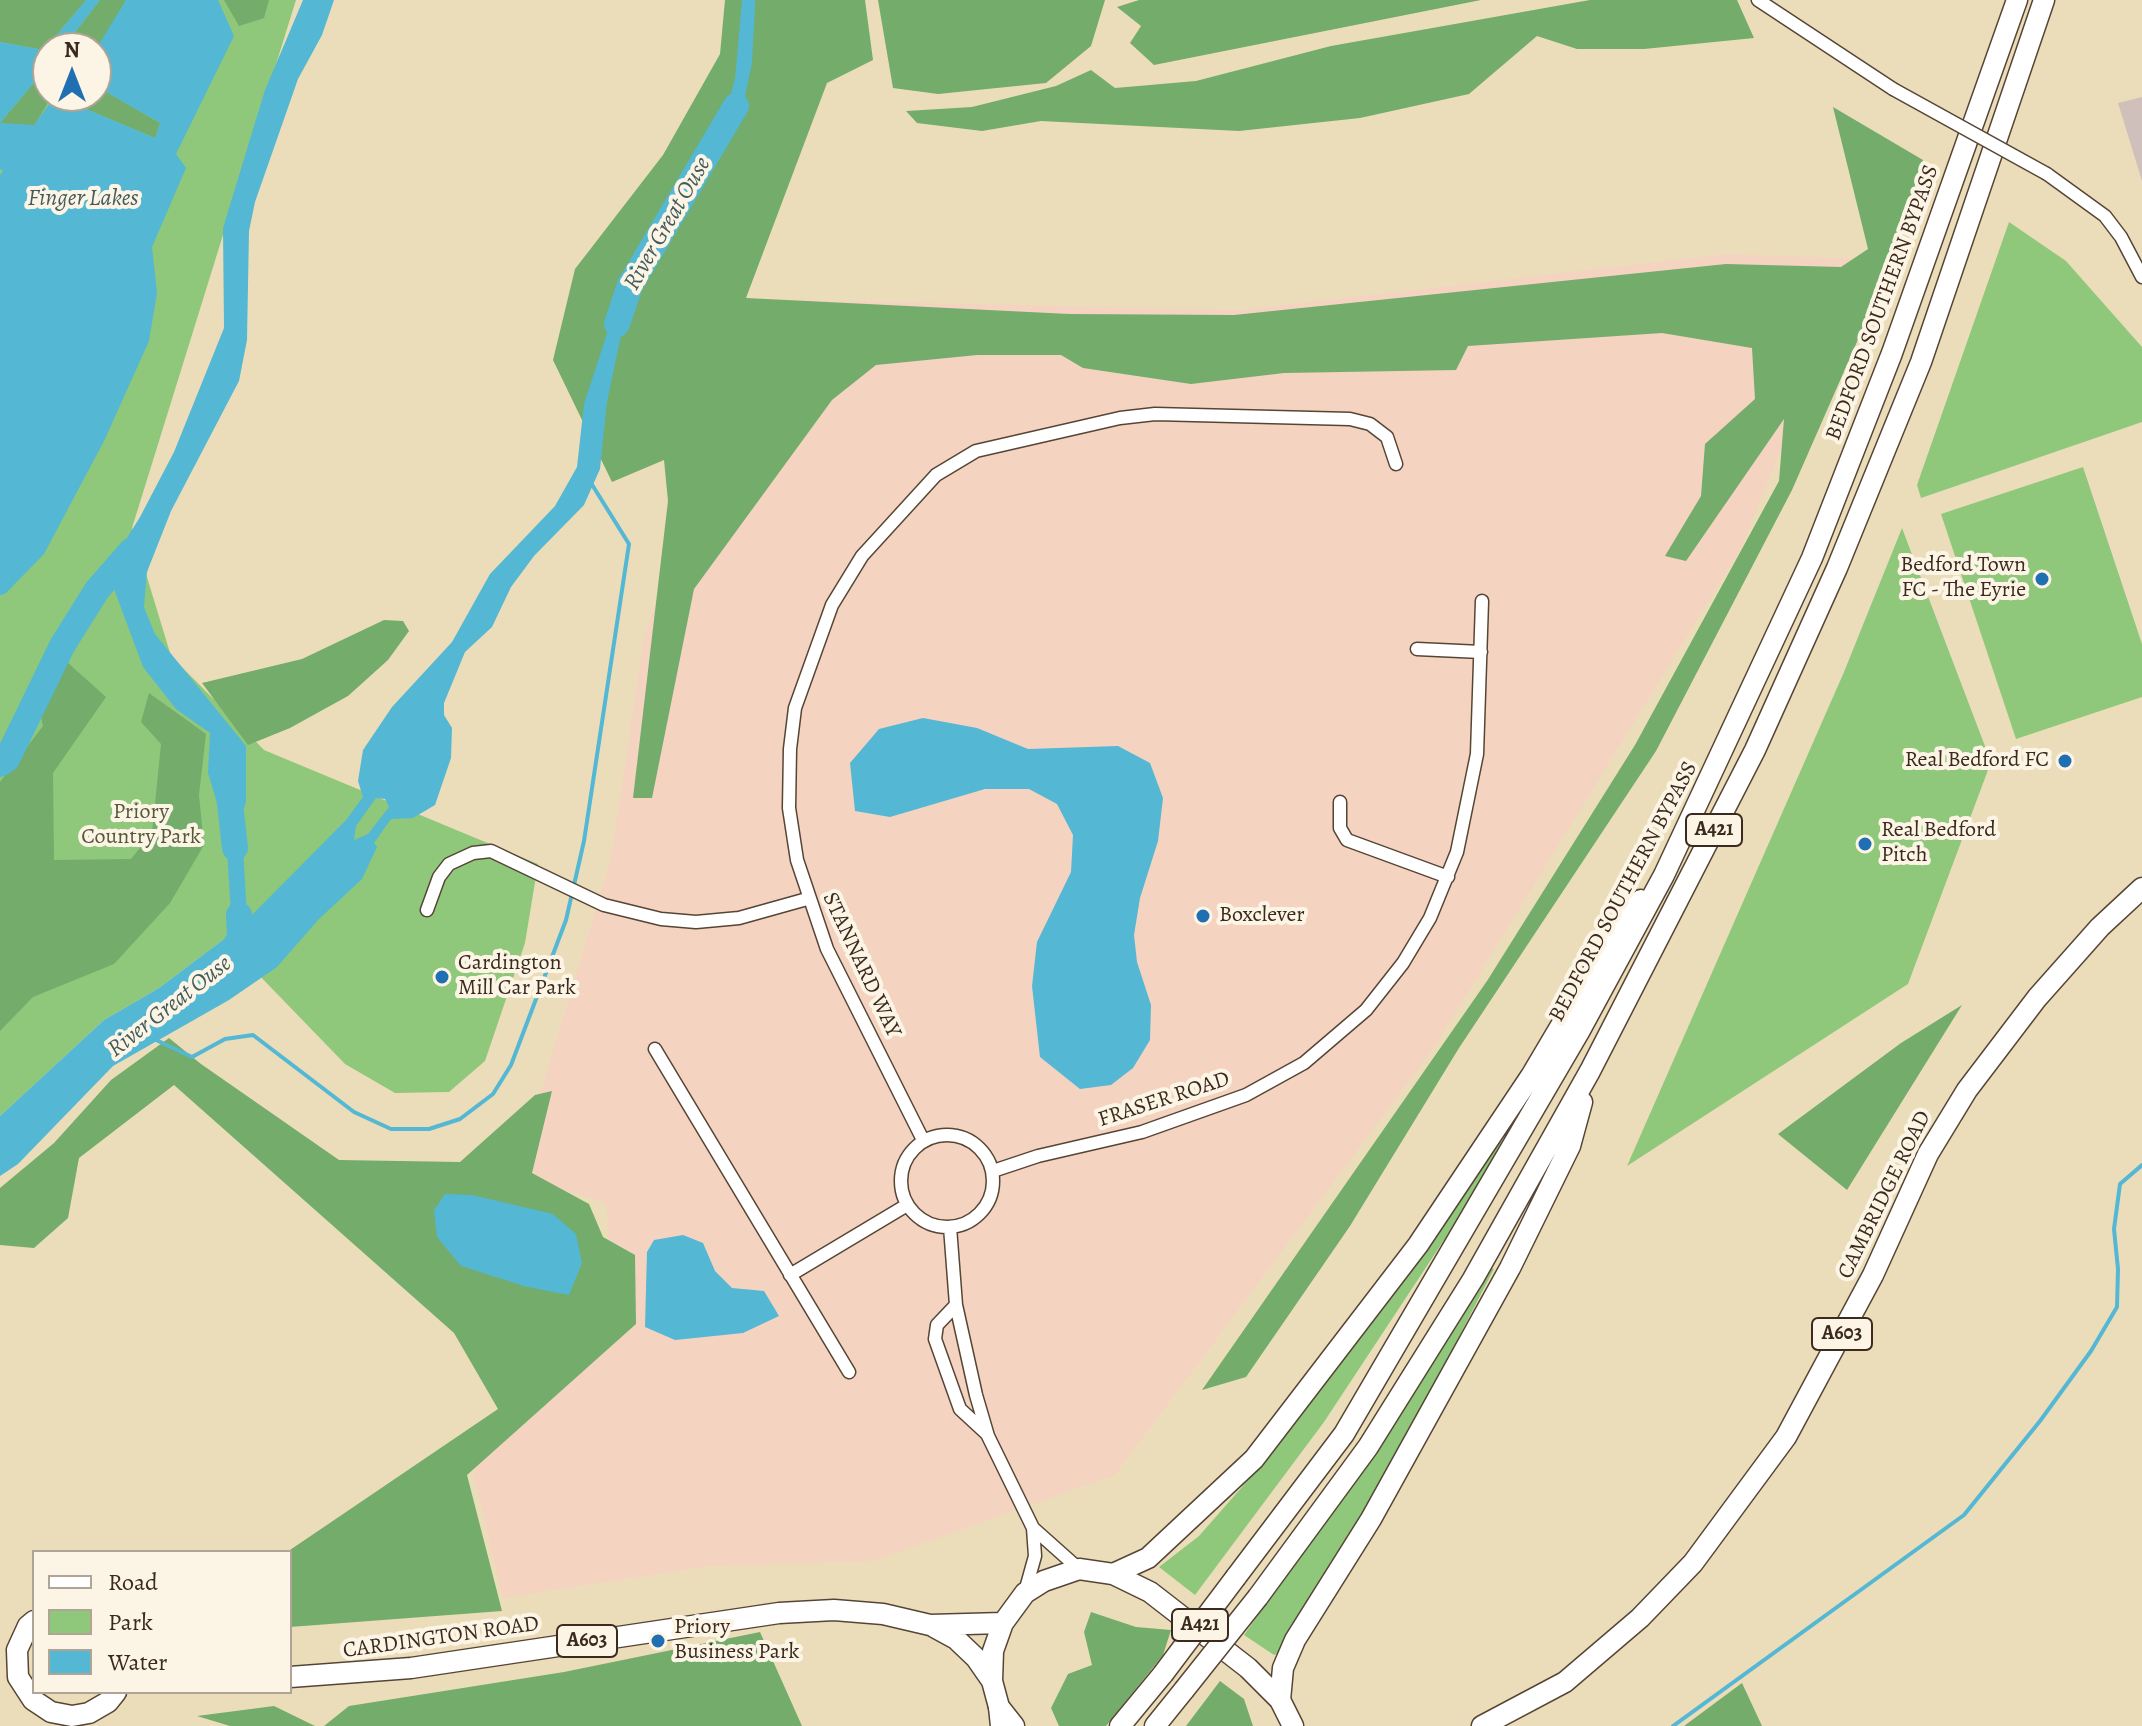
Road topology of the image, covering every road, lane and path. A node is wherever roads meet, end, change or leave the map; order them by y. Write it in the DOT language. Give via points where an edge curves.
graph roads {
  1 [pos="1758,0"];
  2 [pos="2017,0"];
  3 [pos="2044,0"];
  4 [pos="2142,277"];
  5 [pos="1396,464"];
  6 [pos="1482,601"];
  7 [pos="1417,649"];
  8 [pos="1481,652"];
  9 [pos="1340,802"];
  10 [pos="1664,875"];
  11 [pos="1448,877"];
  12 [pos="2142,888"];
  13 [pos="807,899"];
  14 [pos="427,910"];
  15 [pos="655,1049"];
  16 [pos="1590,1071"];
  17 [pos="923,1140"];
  18 [pos="993,1171"];
  19 [pos="907,1205"];
  20 [pos="950,1227"];
  21 [pos="790,1275"];
  22 [pos="956,1305"];
  23 [pos="849,1372"];
  24 [pos="988,1436"];
  25 [pos="1033,1528"];
  26 [pos="1079,1569"];
  27 [pos="1113,1574"];
  28 [pos="1025,1593"];
  29 [pos="32,1623"];
  30 [pos="1003,1623"];
  31 [pos="930,1625"];
  32 [pos="8,1648"];
  33 [pos="292,1677"];
  34 [pos="992,1681"];
  35 [pos="114,1694"];
  36 [pos="1000,1717"];
  37 [pos="1292,1717"];
  38 [pos="1014,1726"];
  39 [pos="1120,1726"];
  40 [pos="1155,1726"];
  41 [pos="1482,1726"];
  1 -- 4 [label="street, bridge" via="1893,89 2047,174 2105,216"];
  2 -- 10 [label="main road, BEDFORD SOUTHERN BYPASS / A421" via="1892,353 1812,558"];
  3 -- 16 [label="main road, A421" via="1921,362 1837,568 1755,750"];
  5 -- 13 [label="street, STANNARD WAY" via="1387,437 1370,424 1350,419 1136,416 976,451 936,475 862,556 832,605 795,708 789,808"];
  6 -- 8 [label="street, FRASER ROAD"];
  7 -- 8 [label="street"];
  8 -- 11 [label="street, FRASER ROAD" via="1477,754"];
  9 -- 11 [label="street" via="1340,828 1347,840"];
  10 -- 27 [label="main road" via="1624,919 1531,1076 1418,1245 1254,1459 1148,1558"];
  10 -- 39 [label="main road, BEDFORD SOUTHERN BYPASS / A421, bridge" via="1579,1032 1344,1434"];
  11 -- 18 [label="street, FRASER ROAD" via="1403,963 1366,1010 1304,1063 1206,1112"];
  12 -- 41 [label="main road, CAMBRIDGE ROAD / A603" via="2037,998 1967,1090 1928,1154 1873,1275 1786,1437 1693,1563 1640,1618 1565,1682"];
  13 -- 14 [label="street" via="739,918 696,922 633,914 491,851 473,853 446,867"];
  13 -- 17 [label="street, STANNARD WAY"];
  15 -- 21 [label="street"];
  16 -- 37 [label="main road" via="1570,1146 1510,1268 1371,1519 1295,1640 1283,1668"];
  16 -- 40 [label="main road, A421, bridge" via="1473,1279 1368,1447"];
  17 -- 18 [label="street" via="941,1134 961,1136 976,1143"];
  17 -- 19 [label="street" via="902,1167"];
  18 -- 20 [label="street" via="988,1204 967,1223"];
  19 -- 20 [label="street" via="931,1225"];
  19 -- 21 [label="street"];
  20 -- 22 [label="street"];
  21 -- 23 [label="street"];
  22 -- 24 [label="street"];
  22 -- 24 [label="street" via="937,1325 935,1339 960,1409"];
  24 -- 25 [label="street"];
  25 -- 26 [label="street"];
  25 -- 28 [label="street" via="1035,1556"];
  26 -- 27 [label="main road"];
  26 -- 28 [label="main road"];
  27 -- 37 [label="main road" via="1150,1592 1248,1668"];
  28 -- 30 [label="main road"];
  29 -- 32 [label="main road"];
  30 -- 31 [label="main road, CARDINGTON ROAD / A603"];
  30 -- 34 [label="main road" via="993,1651"];
  31 -- 33 [label="main road, CARDINGTON ROAD / A603" via="834,1610 779,1613 411,1668"];
  31 -- 34 [label="main road, CARDINGTON ROAD / A603" via="966,1649"];
  32 -- 35 [label="main road" via="33,1700 51,1712 89,1713"];
  34 -- 36 [label="main road"];
  36 -- 38 [label="main road"];
}
